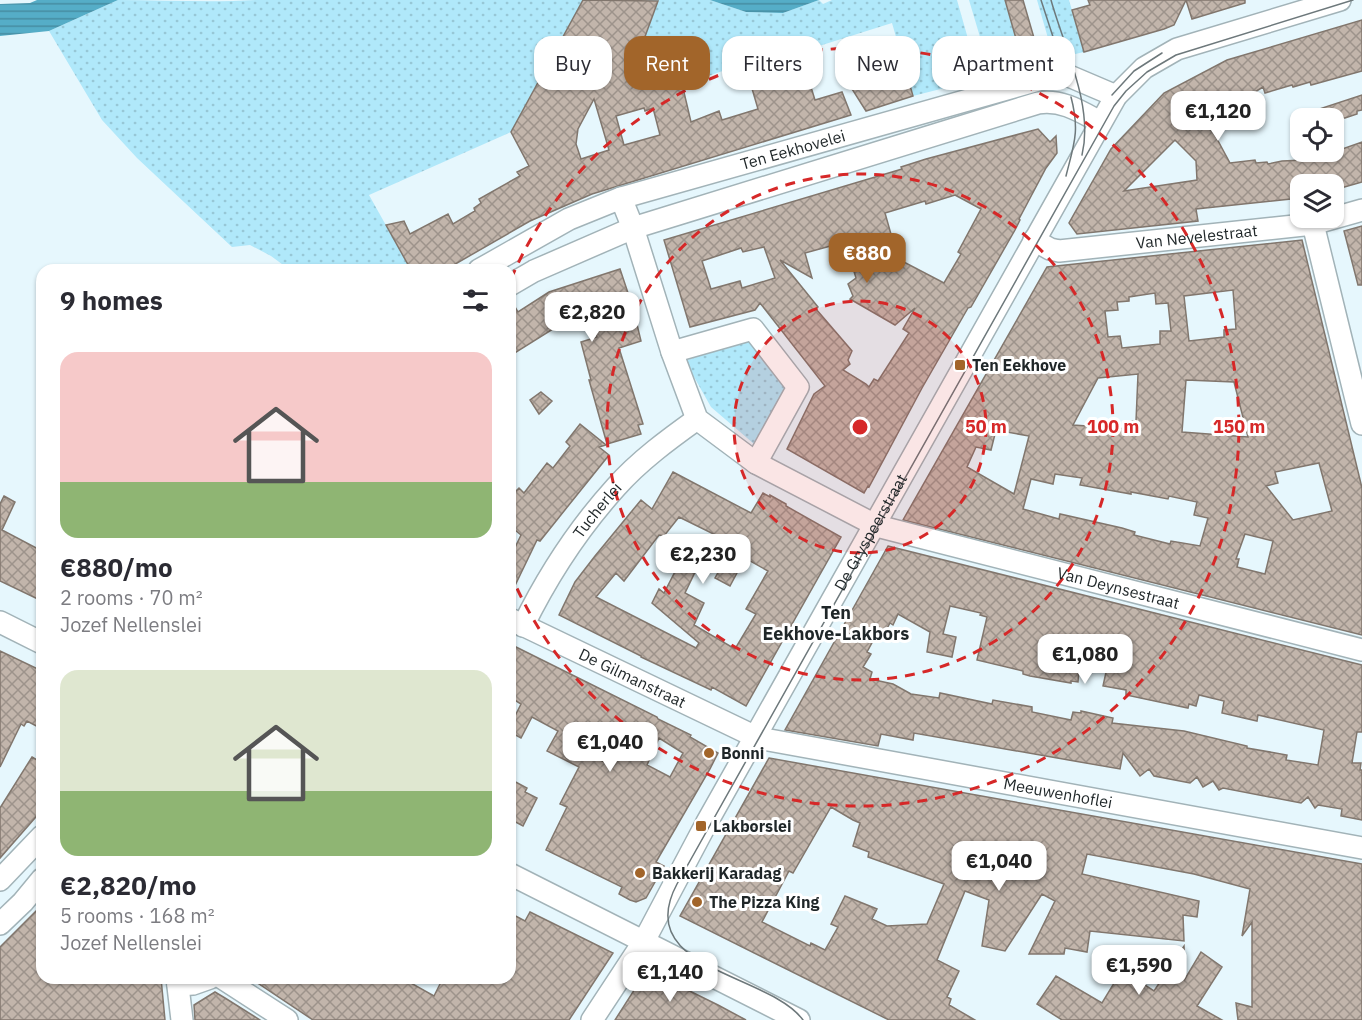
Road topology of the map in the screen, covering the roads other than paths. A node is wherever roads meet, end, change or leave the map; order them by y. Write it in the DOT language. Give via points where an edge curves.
graph roads {
  1 [pos="1340,0"];
  2 [pos="1075,79"];
  3 [pos="1003,90"];
  4 [pos="1073,90"];
  5 [pos="1116,96"];
  6 [pos="964,101"];
  7 [pos="1078,111"];
  8 [pos="1100,122"];
  9 [pos="972,123"];
  10 [pos="621,198"];
  11 [pos="1362,210"];
  12 [pos="1344,215"];
  13 [pos="1290,226"];
  14 [pos="633,228"];
  15 [pos="1314,228"];
  16 [pos="1034,240"];
  17 [pos="489,264"];
  18 [pos="516,282"];
  19 [pos="672,352"];
  20 [pos="697,418"];
  21 [pos="1362,424"];
  22 [pos="756,463"];
  23 [pos="874,525"];
  24 [pos="0,622"];
  25 [pos="517,622"];
  26 [pos="36,640"];
  27 [pos="1362,650"];
  28 [pos="755,737"];
  29 [pos="36,842"];
  30 [pos="1362,848"];
  31 [pos="516,877"];
  32 [pos="0,880"];
  33 [pos="36,886"];
  34 [pos="0,924"];
  35 [pos="644,941"];
  36 [pos="178,984"];
  37 [pos="231,984"];
  38 [pos="182,1020"];
  39 [pos="287,1020"];
  40 [pos="592,1020"];
  41 [pos="799,1020"];
  1 -- 5 [label="street" via="1177,50 1144,68"];
  2 -- 5 [label="street"];
  3 -- 6 [label="street, Ten Eekhovelei"];
  4 -- 7 [label="street"];
  5 -- 8 [label="street"];
  6 -- 9 [label="street"];
  6 -- 10 [label="street, Ten Eekhovelei"];
  7 -- 8 [label="street, Ten Eekhovelei"];
  7 -- 9 [label="street, Ten Eekhovelei" via="1050,101"];
  8 -- 16 [label="street, De Gryspeerstraat"];
  9 -- 14 [label="street, Ten Eekhovelei"];
  10 -- 14 [label="street"];
  10 -- 17 [label="street, Ten Eekhovelei" via="569,219"];
  11 -- 12 [label="street, Van Nevelestraat"];
  13 -- 16 [label="street, Van Nevelestraat" via="1059,251"];
  14 -- 18 [label="street, Ten Eekhovelei"];
  14 -- 19 [label="street"];
  15 -- 21 [label="street"];
  16 -- 23 [label="street, De Gryspeerstraat"];
  19 -- 20 [label="street"];
  19 -- 22 [label="street" via="753,329 798,387"];
  20 -- 22 [label="street, Van Deynsestraat"];
  20 -- 25 [label="street, Tucherlei" via="616,486 573,538"];
  22 -- 23 [label="street, Van Deynsestraat"];
  23 -- 27 [label="street, Van Deynsestraat"];
  23 -- 28 [label="street, De Gryspeerstraat"];
  24 -- 26 [label="street"];
  25 -- 28 [label="street, De Gilmanstraat"];
  28 -- 30 [label="street, Meeuwenhoflei"];
  28 -- 35 [label="street, De Gryspeerstraat"];
  29 -- 32 [label="street"];
  31 -- 35 [label="street"];
  33 -- 34 [label="street"];
  35 -- 40 [label="street, De Gryspeerstraat"];
  35 -- 41 [label="street"];
  36 -- 38 [label="street"];
  37 -- 39 [label="street"];
}
